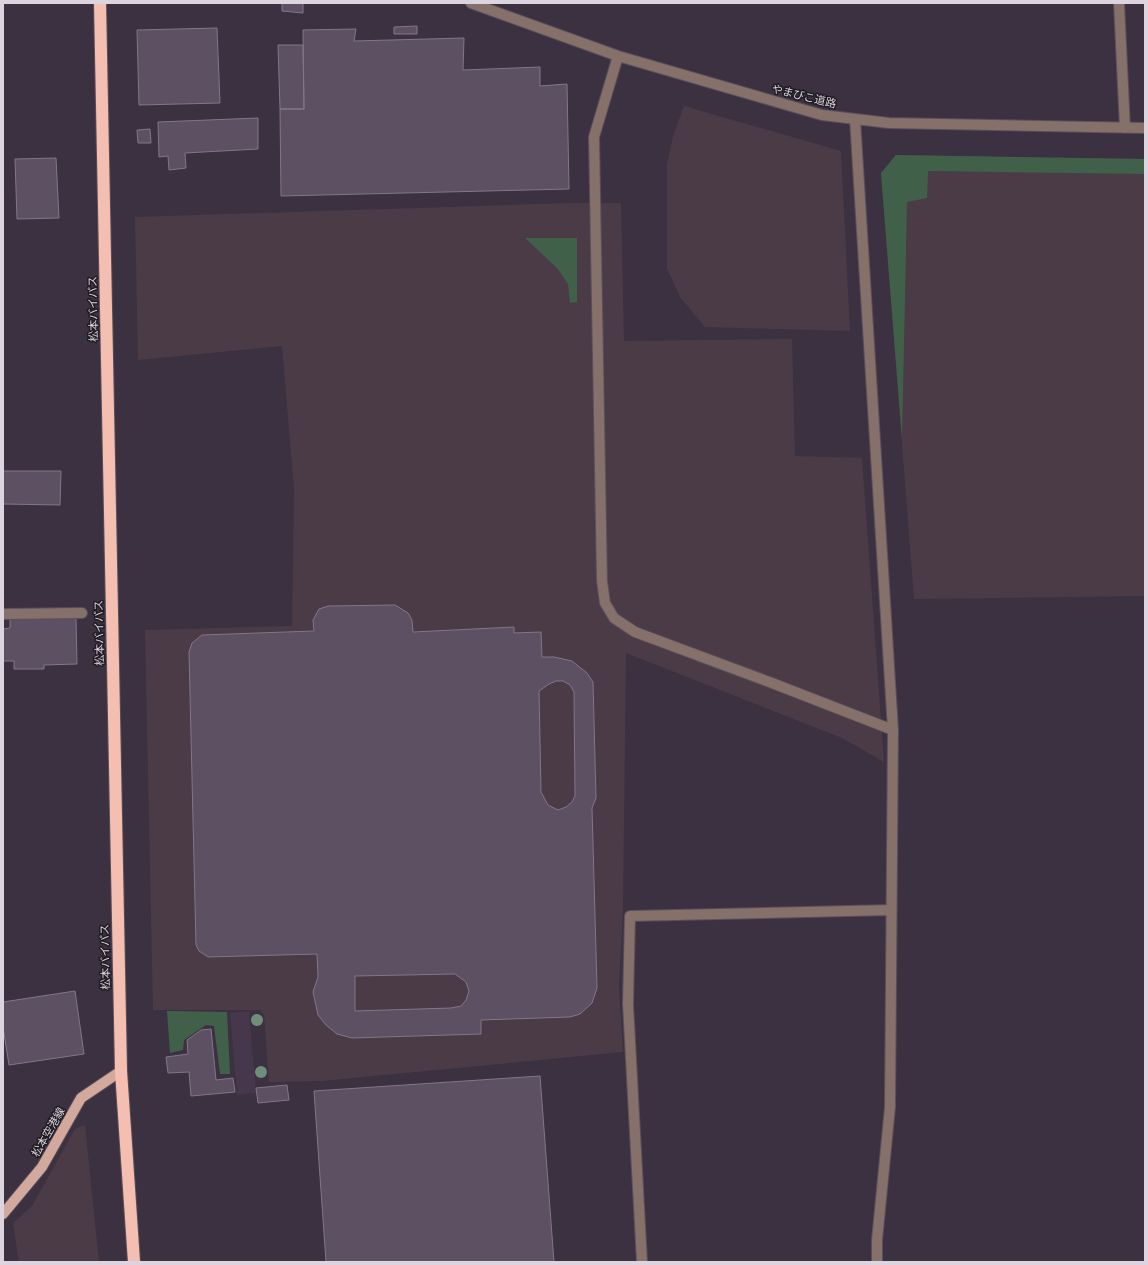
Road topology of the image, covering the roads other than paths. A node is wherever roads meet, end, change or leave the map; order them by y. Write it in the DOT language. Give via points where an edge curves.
graph roads {
  1 [pos="100,3"];
  2 [pos="471,3"];
  3 [pos="1120,3"];
  4 [pos="618,56"];
  5 [pos="855,119"];
  6 [pos="1125,128"];
  7 [pos="1145,128"];
  8 [pos="82,613"];
  9 [pos="3,614"];
  10 [pos="893,730"];
  11 [pos="891,910"];
  12 [pos="121,1071"];
  13 [pos="3,1214"];
  14 [pos="134,1262"];
  15 [pos="642,1262"];
  16 [pos="877,1262"];
  1 -- 12 [label="highway, 松本バイパス"];
  2 -- 4 [label="street, やまびこ道路"];
  3 -- 6 [label="street"];
  4 -- 5 [label="street, やまびこ道路" via="822,115"];
  4 -- 10 [label="street" via="594,137 602,581 605,603 614,618 635,632"];
  5 -- 6 [label="street, やまびこ道路" via="889,123"];
  5 -- 10 [label="street"];
  6 -- 7 [label="street, やまびこ道路"];
  8 -- 9 [label="street"];
  10 -- 11 [label="street"];
  11 -- 15 [label="street" via="630,916 628,1004"];
  11 -- 16 [label="street" via="890,1107"];
  12 -- 13 [label="main road, 松本空港線" via="81,1098 42,1167"];
  12 -- 14 [label="highway, 松本バイパス"];
}
